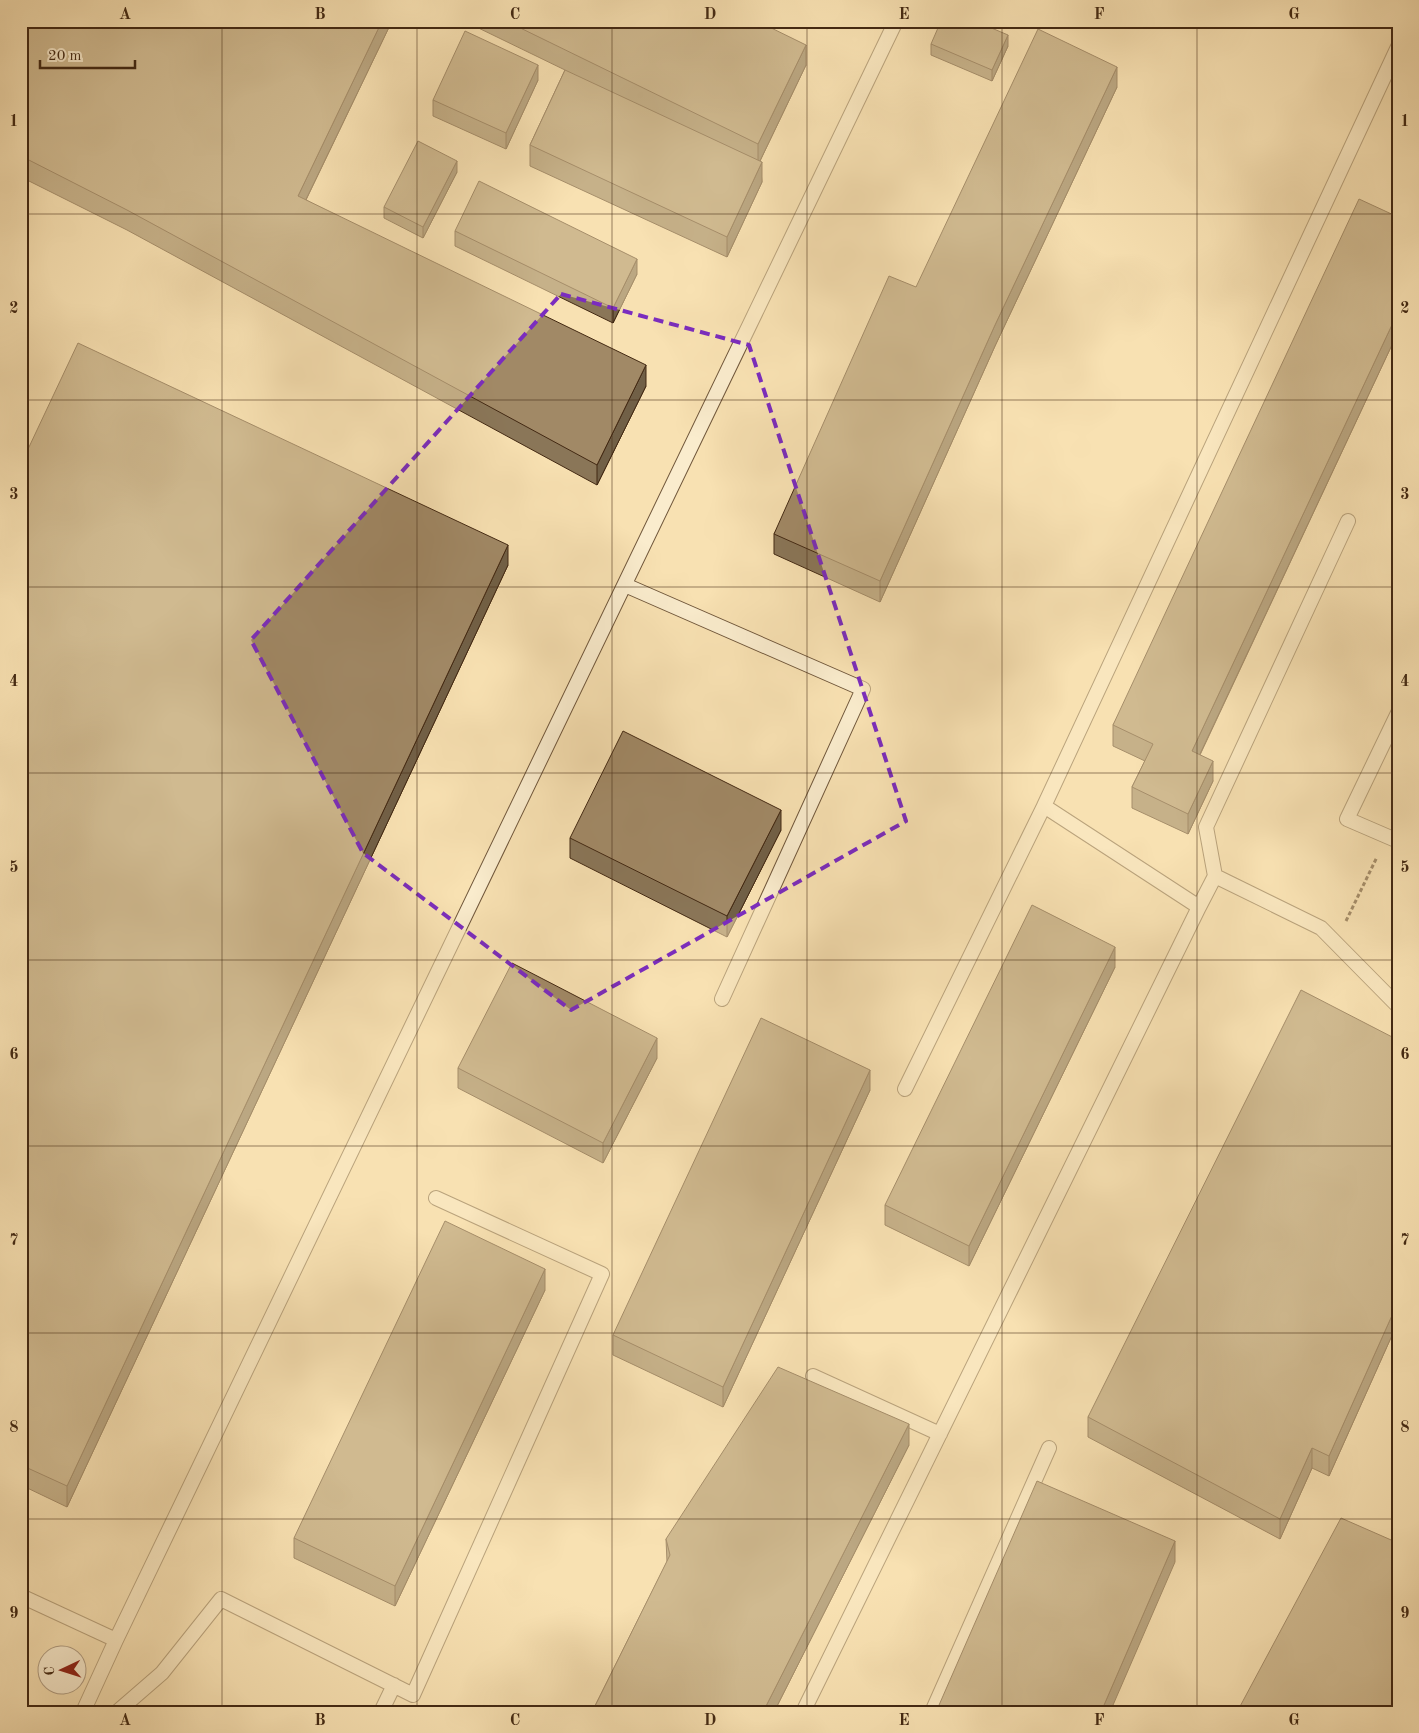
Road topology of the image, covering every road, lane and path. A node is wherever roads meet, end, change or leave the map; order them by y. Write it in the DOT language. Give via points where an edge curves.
graph roads {
  1 [pos="896,21"];
  2 [pos="1398,47"];
  3 [pos="1348,521"];
  4 [pos="625,585"];
  5 [pos="1398,713"];
  6 [pos="1044,806"];
  7 [pos="1393,838"];
  8 [pos="1215,876"];
  9 [pos="1199,907"];
  10 [pos="1335,942"];
  11 [pos="722,999"];
  12 [pos="1398,1006"];
  13 [pos="905,1089"];
  14 [pos="436,1198"];
  15 [pos="813,1376"];
  16 [pos="940,1434"];
  17 [pos="1049,1448"];
  18 [pos="21,1596"];
  19 [pos="116,1640"];
  20 [pos="394,1686"];
  21 [pos="83,1712"];
  22 [pos="117,1712"];
  23 [pos="381,1712"];
  24 [pos="803,1712"];
  25 [pos="932,1712"];
  1 -- 4 [label="lane"];
  2 -- 6 [label="lane"];
  3 -- 8 [label="lane" via="1206,827"];
  4 -- 11 [label="lane" via="863,689"];
  4 -- 19 [label="lane"];
  5 -- 7 [label="lane" via="1347,819"];
  6 -- 9 [label="lane"];
  6 -- 13 [label="lane"];
  7 -- 10 [label="path"];
  8 -- 9 [label="lane"];
  8 -- 10 [label="lane" via="1321,928"];
  9 -- 16 [label="lane"];
  10 -- 12 [label="lane"];
  14 -- 20 [label="lane" via="602,1274 413,1695"];
  15 -- 16 [label="lane"];
  16 -- 24 [label="lane"];
  17 -- 25 [label="lane"];
  18 -- 19 [label="lane"];
  19 -- 21 [label="lane"];
  20 -- 22 [label="lane" via="221,1599 162,1673"];
  20 -- 23 [label="lane"];
}
